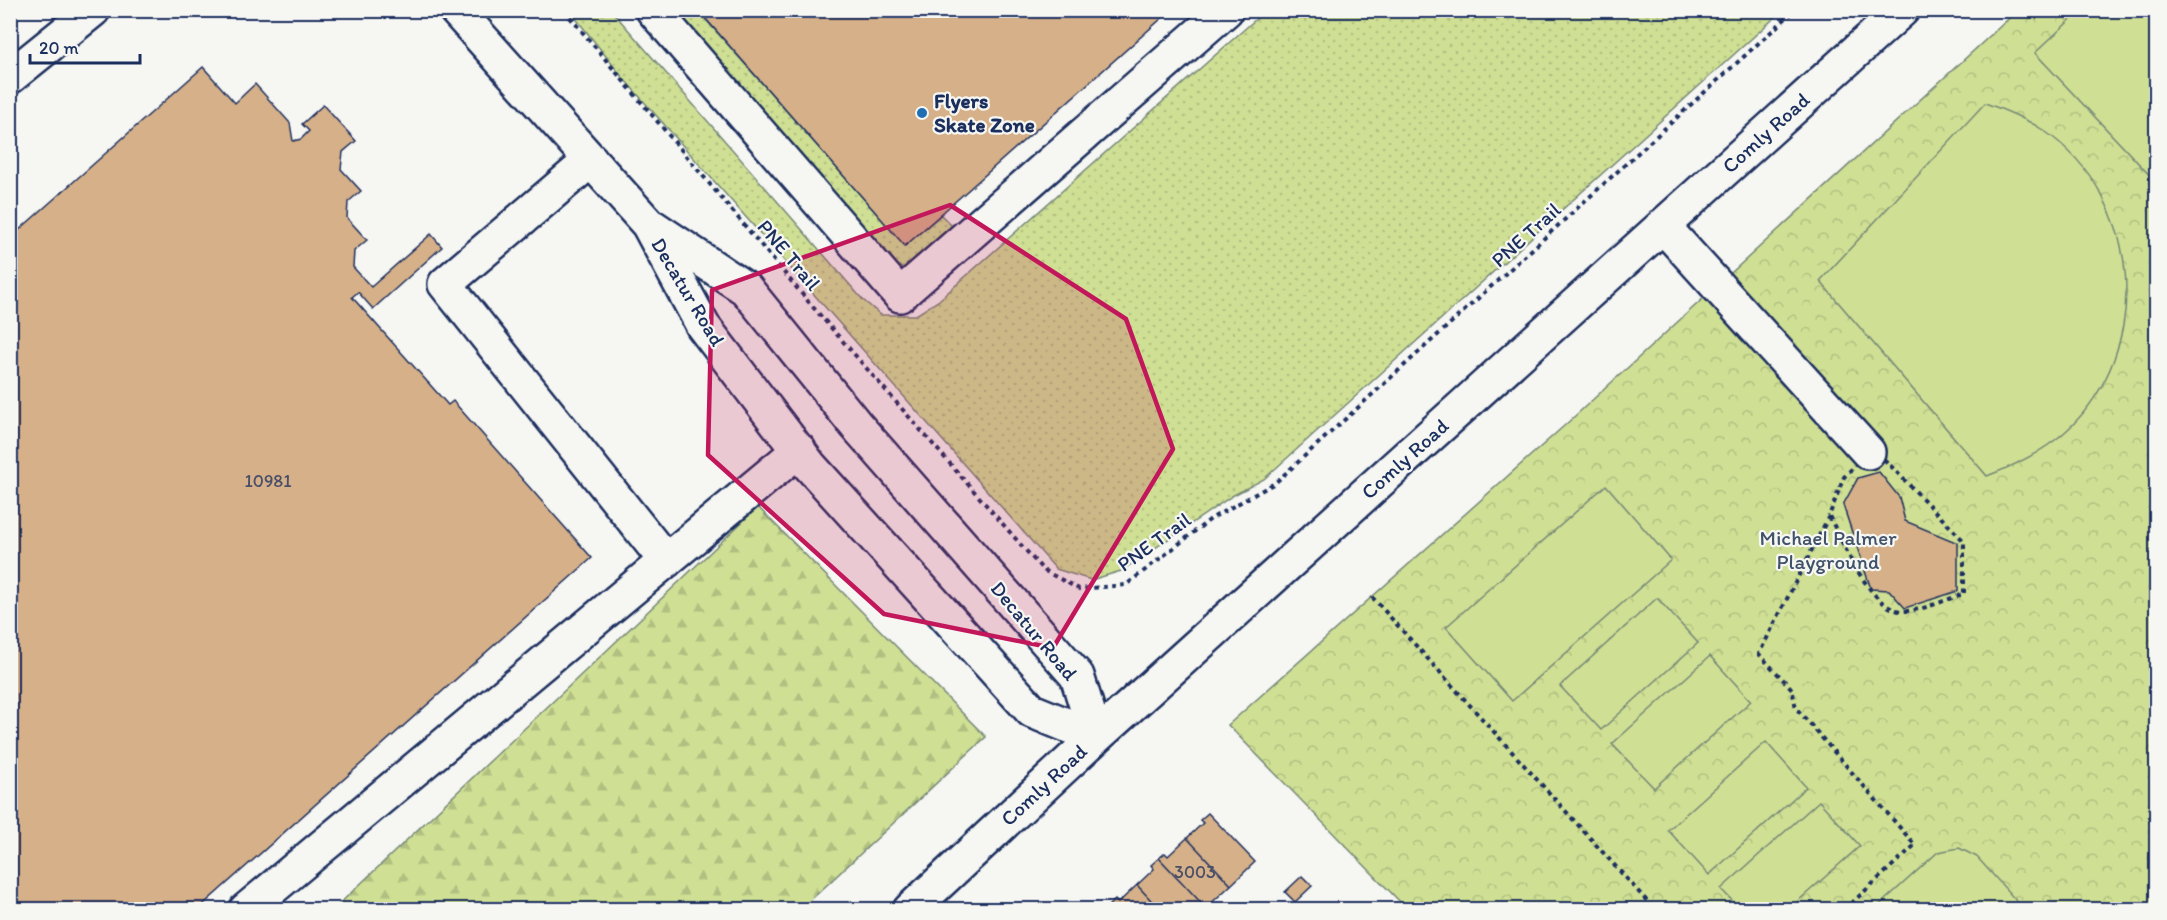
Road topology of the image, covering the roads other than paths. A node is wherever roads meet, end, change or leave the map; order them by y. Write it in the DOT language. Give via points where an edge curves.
graph roads {
  1 [pos="93,10"];
  2 [pos="456,10"];
  3 [pos="653,10"];
  4 [pos="1226,10"];
  5 [pos="1902,10"];
  6 [pos="10,76"];
  7 [pos="591,160"];
  8 [pos="648,224"];
  9 [pos="1663,226"];
  10 [pos="800,450"];
  11 [pos="1868,452"];
  12 [pos="666,561"];
  13 [pos="1096,737"];
  14 [pos="246,909"];
  15 [pos="910,909"];
  1 -- 6 [label="street"];
  2 -- 7 [label="street, Decatur Road"];
  3 -- 4 [label="street" via="900,295"];
  5 -- 9 [label="street, Comly Road"];
  7 -- 8 [label="street, Decatur Road"];
  7 -- 12 [label="street" via="445,284"];
  8 -- 10 [label="street, Decatur Road" via="703,326"];
  8 -- 13 [label="street, Decatur Road" via="746,289 856,425 1077,676"];
  9 -- 11 [label="street"];
  9 -- 13 [label="street, Comly Road"];
  10 -- 12 [label="street"];
  10 -- 13 [label="street, Decatur Road" via="810,466 1032,711"];
  12 -- 14 [label="street"];
  13 -- 15 [label="street, Comly Road"];
}
